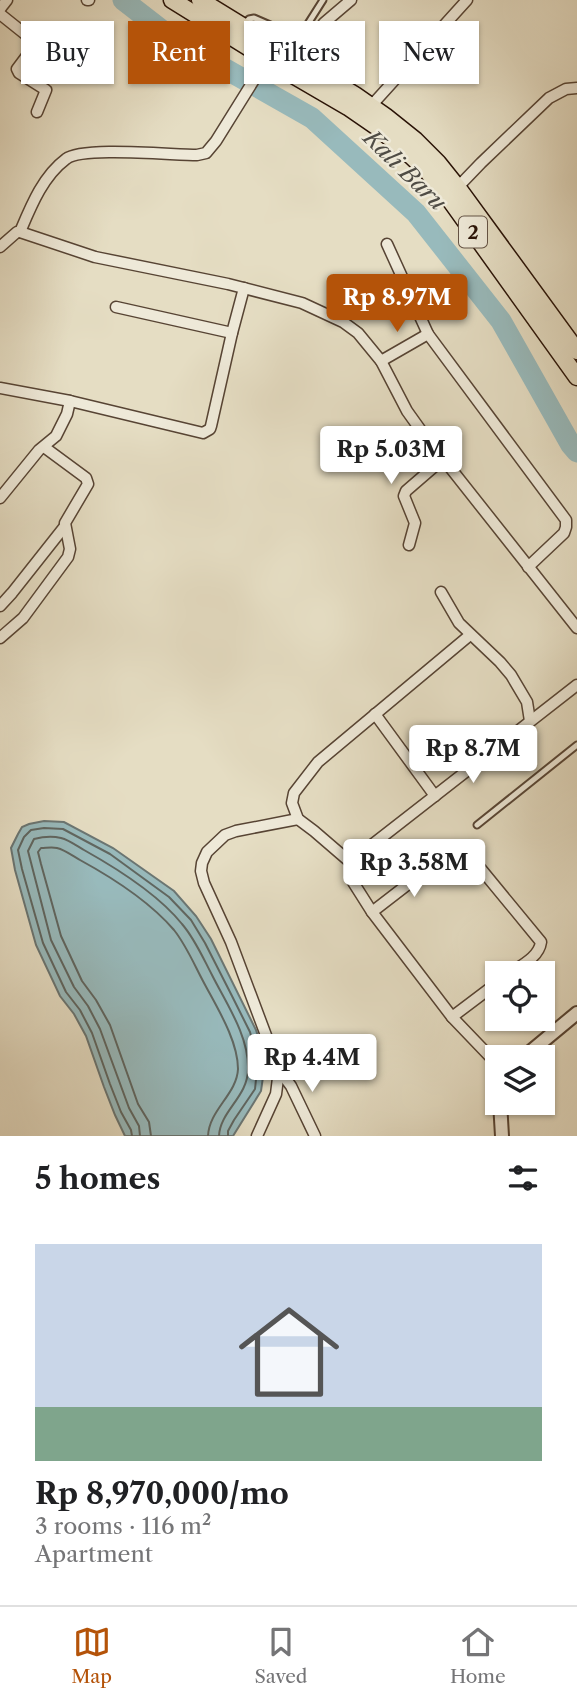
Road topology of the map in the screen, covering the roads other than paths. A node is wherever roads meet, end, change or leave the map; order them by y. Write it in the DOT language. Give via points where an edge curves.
graph roads {
  1 [pos="7,0"];
  2 [pos="172,0"];
  3 [pos="200,0"];
  4 [pos="323,0"];
  5 [pos="351,0"];
  6 [pos="467,0"];
  7 [pos="0,12"];
  8 [pos="310,21"];
  9 [pos="326,21"];
  10 [pos="244,23"];
  11 [pos="241,26"];
  12 [pos="244,28"];
  13 [pos="244,45"];
  14 [pos="252,84"];
  15 [pos="318,84"];
  16 [pos="331,84"];
  17 [pos="577,88"];
  18 [pos="371,106"];
  19 [pos="37,112"];
  20 [pos="453,192"];
  21 [pos="20,233"];
  22 [pos="387,244"];
  23 [pos="0,247"];
  24 [pos="244,288"];
  25 [pos="116,307"];
  26 [pos="232,333"];
  27 [pos="428,334"];
  28 [pos="577,351"];
  29 [pos="381,361"];
  30 [pos="577,377"];
  31 [pos="0,387"];
  32 [pos="70,401"];
  33 [pos="44,447"];
  34 [pos="443,459"];
  35 [pos="0,498"];
  36 [pos="65,526"];
  37 [pos="410,545"];
  38 [pos="528,567"];
  39 [pos="441,592"];
  40 [pos="0,606"];
  41 [pos="577,628"];
  42 [pos="470,635"];
  43 [pos="0,638"];
  44 [pos="577,685"];
  45 [pos="375,714"];
  46 [pos="530,721"];
  47 [pos="577,745"];
  48 [pos="435,796"];
  49 [pos="298,819"];
  50 [pos="477,825"];
  51 [pos="438,861"];
  52 [pos="350,862"];
  53 [pos="476,863"];
  54 [pos="372,912"];
  55 [pos="526,961"];
  56 [pos="485,992"];
  57 [pos="577,1013"];
  58 [pos="452,1017"];
  59 [pos="538,1045"];
  60 [pos="485,1051"];
  61 [pos="279,1070"];
  62 [pos="501,1115"];
  63 [pos="257,1136"];
  64 [pos="315,1136"];
  65 [pos="502,1136"];
  1 -- 7 [label="street"];
  2 -- 13 [label="highway, 2"];
  3 -- 11 [label="highway, 2"];
  4 -- 8 [label="lane"];
  5 -- 9 [label="street"];
  6 -- 18 [label="street"];
  7 -- 19 [label="street" via="35,42 17,69 46,90"];
  10 -- 11 [label="lane"];
  11 -- 12 [label="highway, 2"];
  14 -- 21 [label="street" via="214,145 202,155 97,151 67,158 33,202"];
  15 -- 20 [label="highway, 2"];
  16 -- 18 [label="highway, 2"];
  17 -- 20 [label="street" via="549,98"];
  18 -- 20 [label="highway, 2" via="438,163"];
  20 -- 28 [label="highway, 2"];
  20 -- 30 [label="highway, 2"];
  21 -- 23 [label="street"];
  21 -- 24 [label="street" via="95,257"];
  22 -- 27 [label="street"];
  24 -- 26 [label="street"];
  24 -- 29 [label="street" via="302,303 343,322"];
  25 -- 26 [label="street"];
  26 -- 32 [label="street" via="211,426 203,433"];
  27 -- 29 [label="street"];
  27 -- 38 [label="street" via="566,520 564,533"];
  29 -- 34 [label="street" via="408,411"];
  31 -- 32 [label="street"];
  32 -- 33 [label="street" via="57,436"];
  33 -- 35 [label="street"];
  33 -- 36 [label="street" via="88,482"];
  34 -- 37 [label="street" via="404,496 415,523"];
  34 -- 38 [label="street"];
  36 -- 40 [label="street"];
  36 -- 43 [label="street" via="68,557 23,618"];
  38 -- 41 [label="street"];
  39 -- 42 [label="street"];
  42 -- 45 [label="street"];
  42 -- 46 [label="street" via="511,675 527,702"];
  44 -- 46 [label="street"];
  45 -- 48 [label="street"];
  45 -- 49 [label="street" via="310,771 293,798"];
  46 -- 48 [label="street"];
  47 -- 50 [label="lane"];
  48 -- 52 [label="street"];
  49 -- 52 [label="street"];
  49 -- 61 [label="street" via="225,835 208,852 201,871"];
  51 -- 54 [label="street"];
  52 -- 54 [label="street" via="353,882"];
  53 -- 55 [label="street" via="540,938 539,950"];
  54 -- 58 [label="street"];
  56 -- 58 [label="street"];
  57 -- 59 [label="street"];
  58 -- 60 [label="street"];
  61 -- 63 [label="street" via="276,1094"];
  61 -- 64 [label="street"];
  62 -- 65 [label="street"];
}
